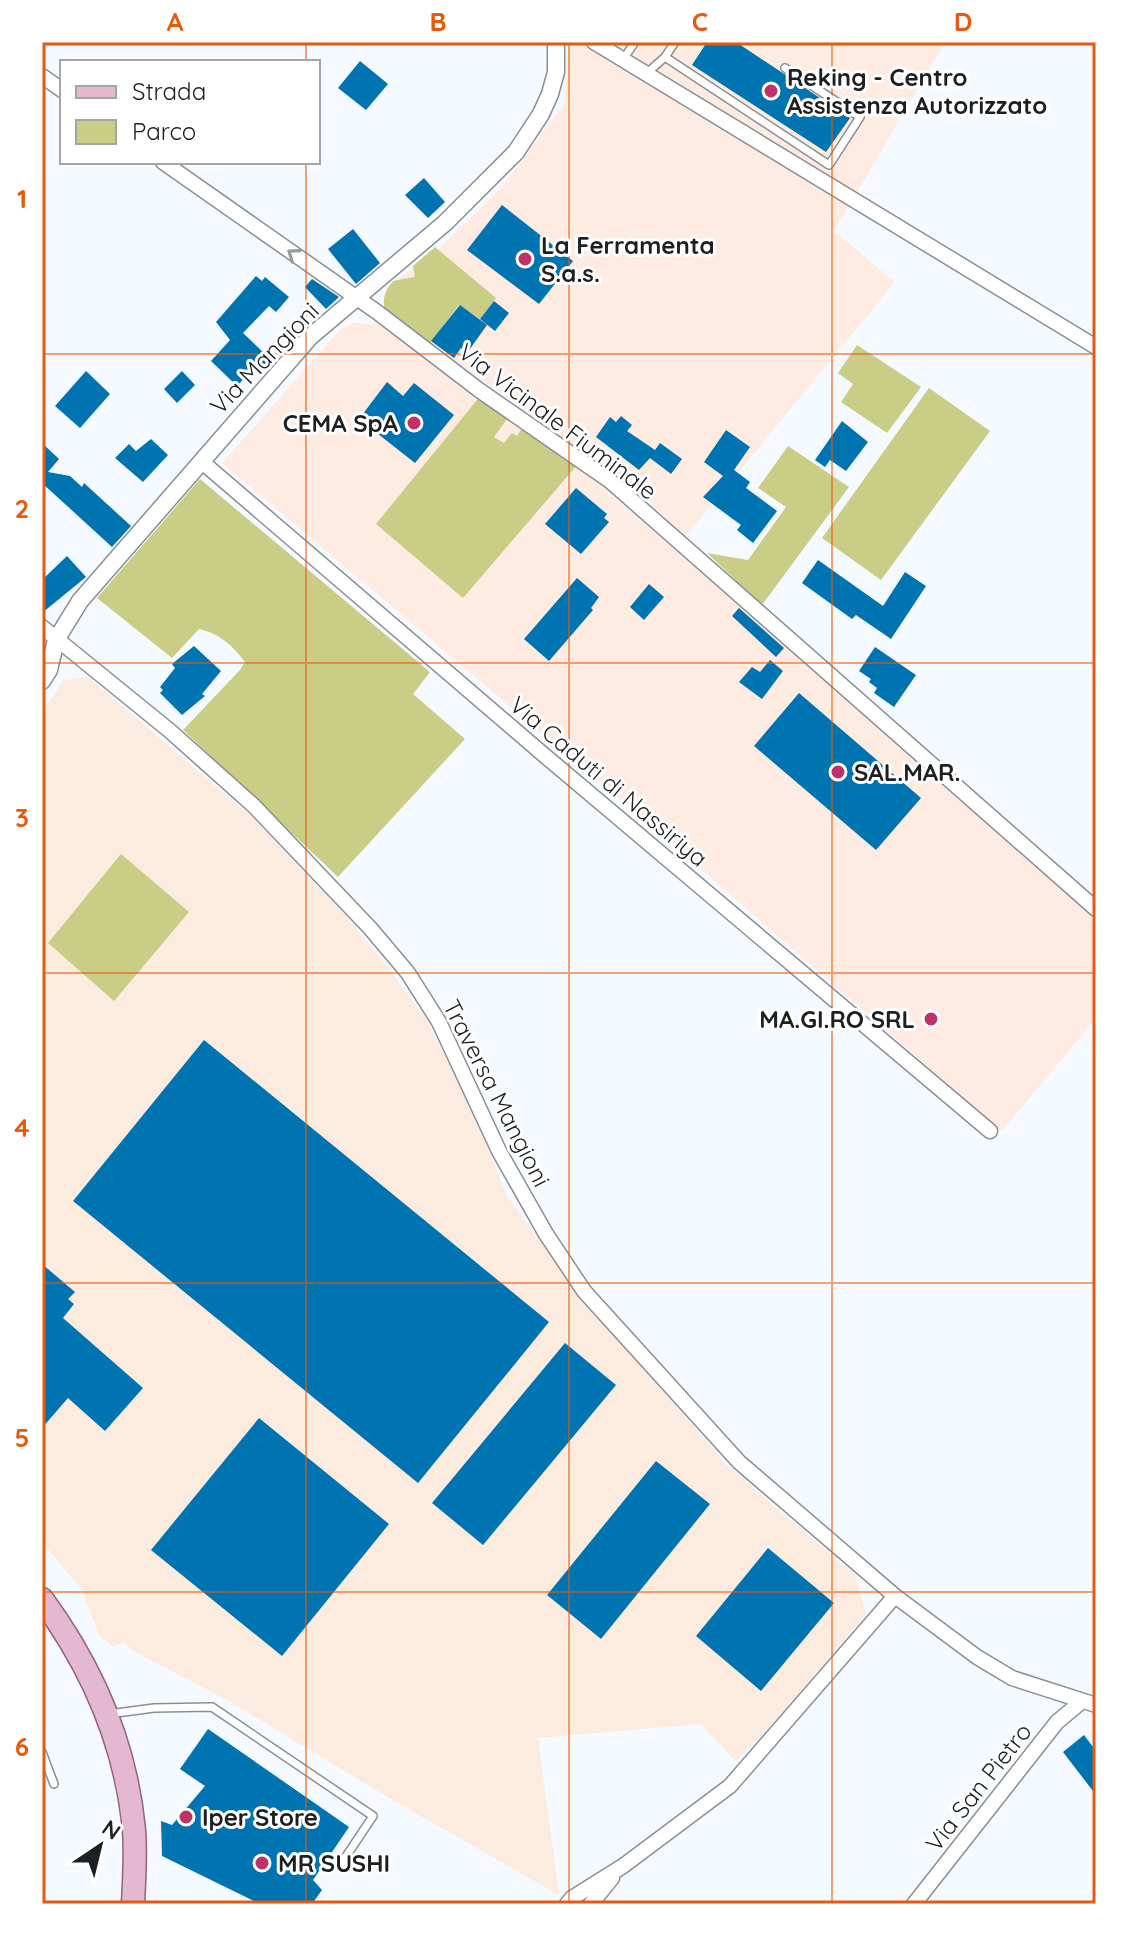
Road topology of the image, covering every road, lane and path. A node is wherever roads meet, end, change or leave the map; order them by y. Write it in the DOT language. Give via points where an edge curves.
graph roads {
  1 [pos="556,42"];
  2 [pos="594,42"];
  3 [pos="634,42"];
  4 [pos="675,42"];
  5 [pos="665,57"];
  6 [pos="624,58"];
  7 [pos="785,68"];
  8 [pos="647,73"];
  9 [pos="42,76"];
  10 [pos="60,89"];
  11 [pos="166,164"];
  12 [pos="357,300"];
  13 [pos="1096,347"];
  14 [pos="201,461"];
  15 [pos="42,627"];
  16 [pos="49,645"];
  17 [pos="42,681"];
  18 [pos="1096,909"];
  19 [pos="990,1131"];
  20 [pos="895,1596"];
  21 [pos="42,1599"];
  22 [pos="1089,1704"];
  23 [pos="107,1714"];
  24 [pos="42,1752"];
  25 [pos="54,1784"];
  26 [pos="623,1866"];
  27 [pos="339,1867"];
  28 [pos="133,1904"];
  29 [pos="567,1904"];
  30 [pos="591,1904"];
  31 [pos="914,1904"];
  1 -- 12 [label="street, Via Mangioni" via="556,72 541,114 516,152 441,235"];
  2 -- 6 [label="street"];
  3 -- 6 [label="lane"];
  4 -- 5 [label="lane"];
  5 -- 7 [label="lane" via="829,165 860,117"];
  5 -- 8 [label="lane"];
  6 -- 8 [label="street"];
  8 -- 13 [label="street"];
  9 -- 10 [label="street"];
  12 -- 11 [label="street, Via Vicinale Fiuminale, one-way"];
  12 -- 14 [label="street, Via Mangioni" via="310,337"];
  12 -- 18 [label="street, Via Vicinale Fiuminale" via="610,481"];
  14 -- 16 [label="street, Via Mangioni" via="80,601"];
  14 -- 19 [label="street, Via Caduti di Nassiriya"];
  15 -- 16 [label="street, Traversa Mangioni"];
  16 -- 17 [label="street, Via Mangioni" via="49,670"];
  16 -- 20 [label="street, Traversa Mangioni" via="170,731 254,806 370,928 408,973 439,1022 499,1151 584,1291 739,1462"];
  20 -- 22 [label="street, Traversa Mangioni" via="1012,1678"];
  20 -- 26 [label="street" via="730,1786"];
  21 -- 23 [label="main road" via="90,1673"];
  22 -- 31 [label="street, Via San Pietro" via="1057,1722"];
  23 -- 27 [label="lane" via="212,1707 373,1816"];
  23 -- 28 [label="main road" via="134,1830"];
  24 -- 25 [label="lane"];
  26 -- 29 [label="street"];
  26 -- 30 [label="street"];
}
